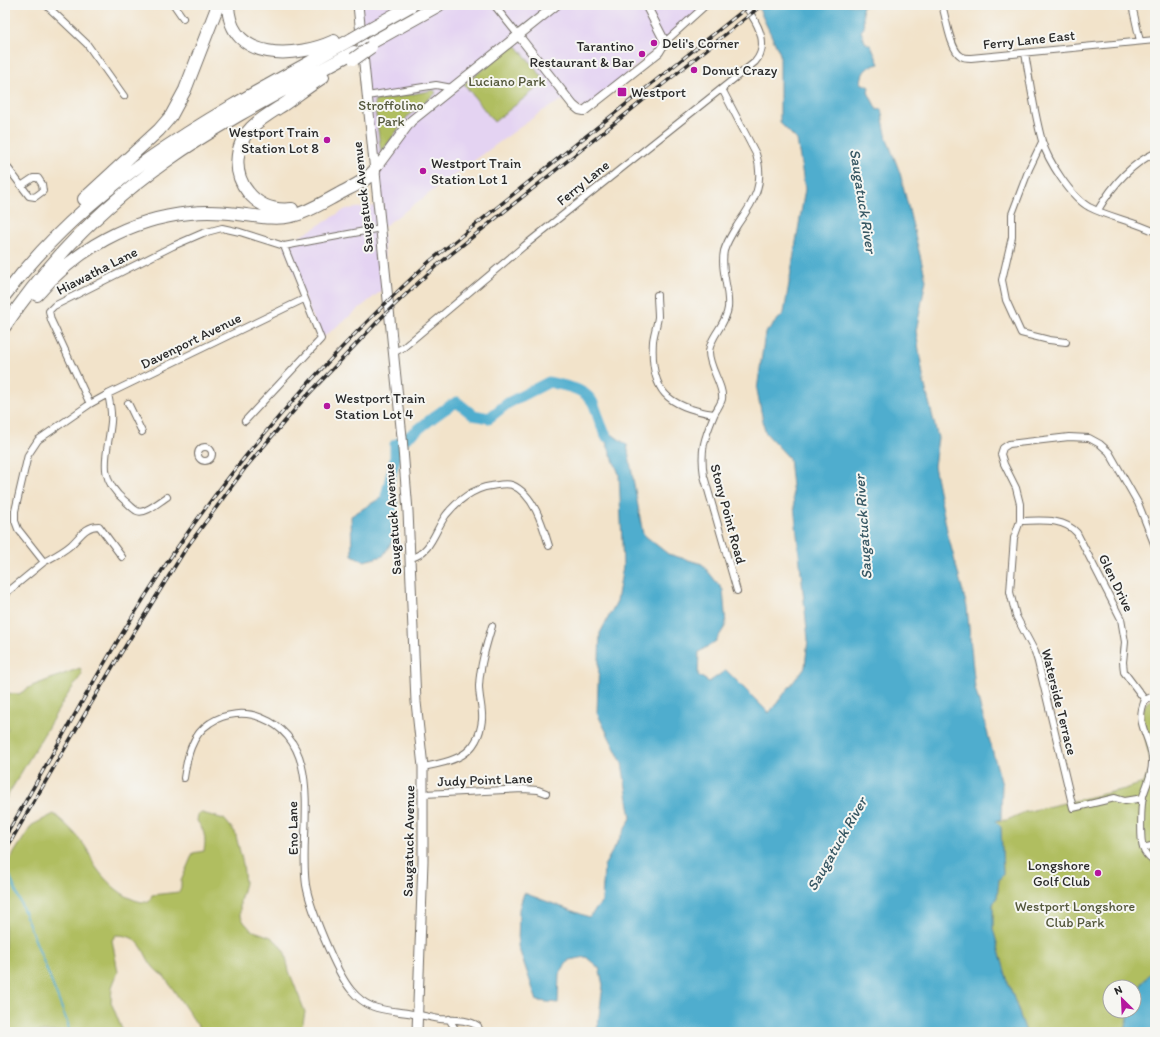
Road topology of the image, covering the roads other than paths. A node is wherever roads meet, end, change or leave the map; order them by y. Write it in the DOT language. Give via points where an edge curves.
graph roads {
  1 [pos="46,5"];
  2 [pos="174,5"];
  3 [pos="218,5"];
  4 [pos="228,5"];
  5 [pos="358,5"];
  6 [pos="412,5"];
  7 [pos="439,5"];
  8 [pos="494,5"];
  9 [pos="556,5"];
  10 [pos="646,5"];
  11 [pos="706,5"];
  12 [pos="744,5"];
  13 [pos="942,5"];
  14 [pos="1132,5"];
  15 [pos="183,18"];
  16 [pos="518,35"];
  17 [pos="352,36"];
  18 [pos="1155,40"];
  19 [pos="1140,41"];
  20 [pos="665,42"];
  21 [pos="1025,53"];
  22 [pos="354,55"];
  23 [pos="452,88"];
  24 [pos="722,89"];
  25 [pos="124,96"];
  26 [pos="367,96"];
  27 [pos="1042,142"];
  28 [pos="1155,153"];
  29 [pos="5,164"];
  30 [pos="374,171"];
  31 [pos="21,186"];
  32 [pos="1098,210"];
  33 [pos="381,228"];
  34 [pos="1155,232"];
  35 [pos="284,246"];
  36 [pos="21,275"];
  37 [pos="5,295"];
  38 [pos="657,295"];
  39 [pos="304,299"];
  40 [pos="5,326"];
  41 [pos="5,335"];
  42 [pos="1066,342"];
  43 [pos="393,353"];
  44 [pos="108,394"];
  45 [pos="128,403"];
  46 [pos="90,404"];
  47 [pos="714,414"];
  48 [pos="245,421"];
  49 [pos="142,432"];
  50 [pos="167,497"];
  51 [pos="1020,521"];
  52 [pos="549,546"];
  53 [pos="1155,546"];
  54 [pos="122,557"];
  55 [pos="410,558"];
  56 [pos="44,562"];
  57 [pos="737,591"];
  58 [pos="5,594"];
  59 [pos="492,626"];
  60 [pos="1155,695"];
  61 [pos="1145,700"];
  62 [pos="424,767"];
  63 [pos="184,778"];
  64 [pos="546,793"];
  65 [pos="424,794"];
  66 [pos="1143,798"];
  67 [pos="1155,845"];
  68 [pos="1143,848"];
  69 [pos="1155,860"];
  70 [pos="417,1015"];
  71 [pos="449,1019"];
  72 [pos="417,1032"];
  73 [pos="457,1032"];
  74 [pos="480,1032"];
  1 -- 25 [label="street" via="87,44"];
  2 -- 15 [label="street"];
  3 -- 36 [label="highway" via="185,90 171,116 64,218"];
  4 -- 17 [label="highway" via="231,23 239,35 252,45 271,52 286,54 309,51"];
  5 -- 26 [label="main road, Saugatuck Avenue"];
  6 -- 17 [label="highway, bridge"];
  7 -- 22 [label="highway"];
  8 -- 16 [label="street"];
  9 -- 16 [label="main road"];
  10 -- 20 [label="street"];
  11 -- 20 [label="street"];
  12 -- 24 [label="street, Ferry Lane" via="755,20 762,38 762,50 749,68"];
  13 -- 21 [label="street, Ferry Lane East" via="951,40 962,57"];
  14 -- 19 [label="street"];
  16 -- 20 [label="street" via="581,111 659,52"];
  16 -- 23 [label="main road"];
  17 -- 36 [label="highway" via="212,117 155,154 83,209"];
  18 -- 19 [label="street, Ferry Lane East"];
  19 -- 21 [label="street, Ferry Lane East"];
  21 -- 27 [label="street"];
  22 -- 30 [label="highway" via="251,128 240,147 237,158 238,170 241,181 251,195 265,206 280,210 306,204 368,171"];
  22 -- 40 [label="highway" via="209,133 147,176 79,235"];
  23 -- 26 [label="street" via="436,85"];
  23 -- 30 [label="main road" via="411,121"];
  24 -- 43 [label="street, Ferry Lane" via="518,251 404,347"];
  24 -- 47 [label="street, Stony Point Road" via="756,154 760,165 760,181 755,195 724,250 728,307 726,320 709,351 722,399"];
  26 -- 30 [label="main road, Saugatuck Avenue"];
  27 -- 32 [label="street" via="1063,182 1075,197"];
  27 -- 42 [label="street" via="1012,214 1012,237 1002,280 1006,300 1021,333"];
  28 -- 32 [label="street" via="1123,174 1108,192"];
  29 -- 31 [label="street"];
  30 -- 33 [label="main road, Saugatuck Avenue"];
  30 -- 41 [label="highway" via="368,178 306,212 292,216 189,213 151,220 122,231 94,245 62,269 41,290"];
  32 -- 34 [label="street"];
  33 -- 35 [label="street"];
  33 -- 43 [label="main road, Saugatuck Avenue"];
  35 -- 39 [label="street"];
  35 -- 46 [label="street, Hiawatha Lane" via="222,228 203,233 54,306 49,311 51,320"];
  36 -- 37 [label="highway"];
  38 -- 47 [label="street" via="658,316 653,340 659,384 664,394 674,403"];
  39 -- 44 [label="street, Davenport Avenue"];
  39 -- 48 [label="street" via="321,339"];
  43 -- 55 [label="main road, Saugatuck Avenue" via="403,447"];
  44 -- 46 [label="street, Davenport Avenue"];
  44 -- 50 [label="street" via="111,421 105,460 106,476 111,486 138,512 143,512"];
  45 -- 49 [label="street"];
  46 -- 56 [label="street" via="38,440 28,455 15,510 15,521 18,529"];
  47 -- 57 [label="street, Stony Point Road" via="703,443 701,457 704,476"];
  51 -- 53 [label="street, Waterside Terrace" via="1020,504 1016,488 1001,454 1004,448 1009,444 1069,437 1089,438 1108,452 1138,503"];
  51 -- 61 [label="street, Glen Drive" via="1060,522 1072,527 1077,533 1121,619 1125,642 1124,672"];
  51 -- 66 [label="street, Waterside Terrace" via="1014,538 1010,592 1016,616 1038,662 1073,808 1115,798 1125,801"];
  52 -- 55 [label="street" via="538,515 527,497 513,485 497,484 478,489 460,502 447,515 426,549"];
  54 -- 56 [label="street" via="99,526 92,526"];
  55 -- 62 [label="main road, Saugatuck Avenue" via="416,694"];
  56 -- 58 [label="street"];
  59 -- 62 [label="street" via="480,675 482,720 477,738 458,759"];
  60 -- 61 [label="street"];
  61 -- 66 [label="street" via="1140,719 1152,757 1152,768"];
  62 -- 65 [label="main road, Saugatuck Avenue"];
  63 -- 70 [label="street, Eno Lane" via="189,754 196,738 207,725 219,718 236,714 254,715 270,721 289,736 298,750 303,767 307,890 340,974 350,989 368,1006"];
  64 -- 65 [label="street, Judy Point Lane" via="523,789"];
  65 -- 70 [label="main road, Saugatuck Avenue"];
  66 -- 68 [label="street"];
  67 -- 68 [label="street"];
  68 -- 69 [label="street" via="1146,855"];
  70 -- 71 [label="street, Eno Lane"];
  70 -- 72 [label="main road, Saugatuck Avenue"];
  71 -- 73 [label="street"];
  71 -- 74 [label="street, Eno Lane" via="471,1022 478,1026"];
}
